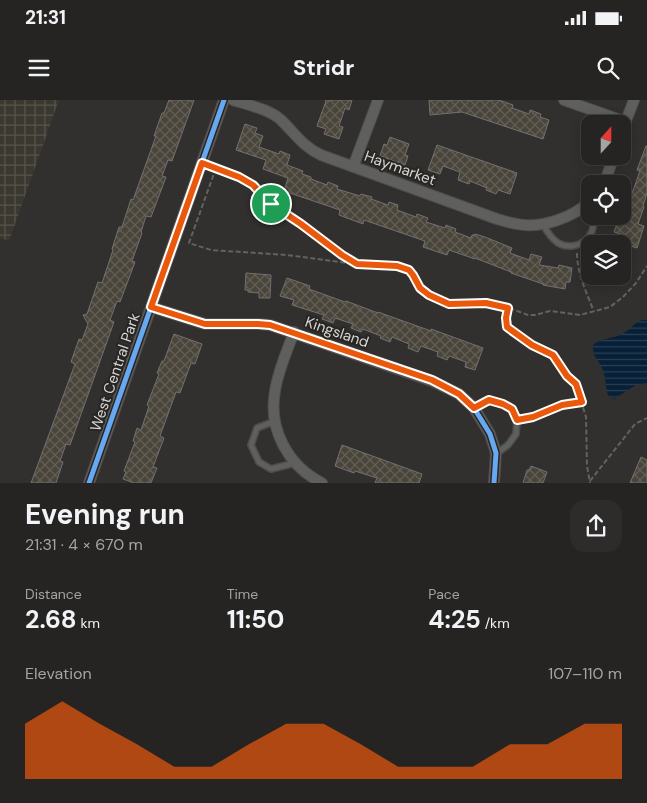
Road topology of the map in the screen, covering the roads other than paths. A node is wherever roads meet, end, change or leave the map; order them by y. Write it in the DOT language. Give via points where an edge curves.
graph roads {
  1 [pos="224,100"];
  2 [pos="233,100"];
  3 [pos="378,100"];
  4 [pos="564,100"];
  5 [pos="634,100"];
  6 [pos="599,115"];
  7 [pos="628,115"];
  8 [pos="353,167"];
  9 [pos="581,210"];
  10 [pos="543,224"];
  11 [pos="594,225"];
  12 [pos="151,307"];
  13 [pos="294,332"];
  14 [pos="474,408"];
  15 [pos="275,421"];
  16 [pos="496,453"];
  17 [pos="295,463"];
  18 [pos="89,483"];
  19 [pos="322,483"];
  20 [pos="494,483"];
  1 -- 12 [label="street, West Central Park"];
  2 -- 8 [label="street, Haymarket" via="273,114 312,151"];
  3 -- 8 [label="street"];
  4 -- 6 [label="street"];
  5 -- 7 [label="street"];
  8 -- 10 [label="street, Haymarket" via="518,225"];
  9 -- 10 [label="street, Haymarket"];
  10 -- 11 [label="lane" via="550,237 567,246 577,246 589,238"];
  12 -- 13 [label="street, Kingsland" via="205,324 270,325"];
  12 -- 18 [label="street, West Central Park"];
  13 -- 14 [label="street, Kingsland" via="432,380 459,394"];
  13 -- 15 [label="street" via="277,379"];
  14 -- 16 [label="street, Kingsland" via="490,434"];
  14 -- 16 [label="lane" via="489,400 512,409 517,420 516,434"];
  15 -- 17 [label="street" via="282,443"];
  15 -- 17 [label="lane" via="257,428 251,445 258,462 271,469"];
  16 -- 20 [label="street"];
  17 -- 19 [label="street"];
}
